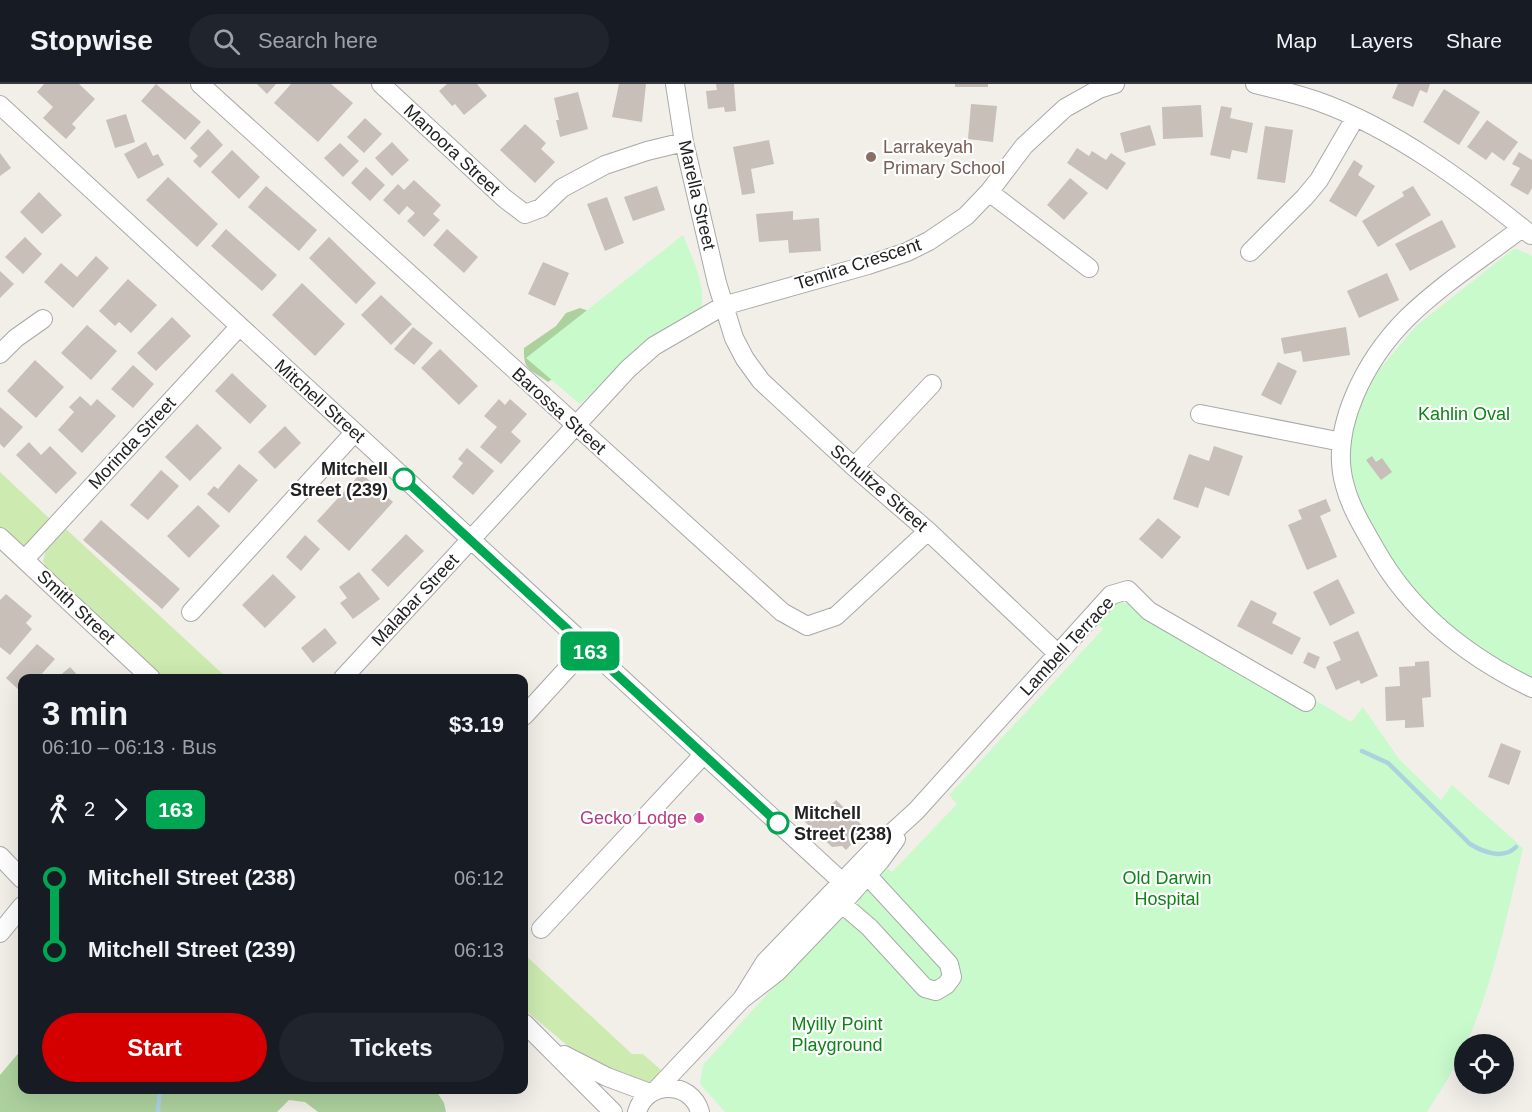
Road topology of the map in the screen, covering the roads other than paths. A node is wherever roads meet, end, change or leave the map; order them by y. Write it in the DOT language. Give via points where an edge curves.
graph roads {
  1 [pos="200,84"];
  2 [pos="675,84"];
  3 [pos="1115,84"];
  4 [pos="1255,84"];
  5 [pos="390,87"];
  6 [pos="0,105"];
  7 [pos="1355,118"];
  8 [pos="684,142"];
  9 [pos="989,192"];
  10 [pos="1527,232"];
  11 [pos="1250,252"];
  12 [pos="1089,268"];
  13 [pos="723,306"];
  14 [pos="43,319"];
  15 [pos="239,327"];
  16 [pos="0,354"];
  17 [pos="932,384"];
  18 [pos="1200,414"];
  19 [pos="575,426"];
  20 [pos="354,432"];
  21 [pos="1342,442"];
  22 [pos="854,467"];
  23 [pos="928,531"];
  24 [pos="0,537"];
  25 [pos="470,540"];
  26 [pos="25,560"];
  27 [pos="191,612"];
  28 [pos="586,648"];
  29 [pos="1058,653"];
  30 [pos="147,674"];
  31 [pos="347,674"];
  32 [pos="1532,687"];
  33 [pos="1306,702"];
  34 [pos="528,712"];
  35 [pos="704,753"];
  36 [pos="916,811"];
  37 [pos="0,856"];
  38 [pos="18,875"];
  39 [pos="868,876"];
  40 [pos="846,892"];
  41 [pos="18,911"];
  42 [pos="541,929"];
  43 [pos="0,933"];
  44 [pos="528,1027"];
  45 [pos="540,1039"];
  46 [pos="694,1052"];
  47 [pos="654,1091"];
  48 [pos="698,1107"];
  49 [pos="613,1112"];
  50 [pos="636,1112"];
  1 -- 19 [label="street, Barossa Street"];
  2 -- 8 [label="street, Marella Street"];
  3 -- 9 [label="street, Temira Crescent" via="1065,108 1024,146"];
  4 -- 7 [label="street" via="1318,102"];
  5 -- 8 [label="street, Manoora Street" via="525,214 541,208 562,188 605,165"];
  6 -- 15 [label="street, Mitchell Street"];
  7 -- 10 [label="street" via="1431,160"];
  7 -- 11 [label="street" via="1319,180"];
  8 -- 13 [label="street, Marella Street"];
  9 -- 12 [label="street"];
  9 -- 13 [label="street, Temira Crescent" via="948,230 907,252"];
  10 -- 21 [label="street" via="1443,287 1406,319 1358,389"];
  13 -- 19 [label="street, Malabar Street" via="654,346"];
  13 -- 22 [label="street, Schultze Street" via="734,338 761,381"];
  14 -- 16 [label="street"];
  15 -- 20 [label="street, Mitchell Street"];
  15 -- 26 [label="street, Morinda Street"];
  17 -- 22 [label="street"];
  18 -- 21 [label="street"];
  19 -- 23 [label="street, Barossa Street" via="782,612 807,626 836,616"];
  19 -- 25 [label="street, Malabar Street"];
  20 -- 25 [label="street, Mitchell Street"];
  20 -- 27 [label="street"];
  21 -- 32 [label="street" via="1345,486 1356,513 1399,586 1447,634 1501,672"];
  22 -- 23 [label="street, Schultze Street"];
  23 -- 29 [label="street, Schultze Street"];
  24 -- 26 [label="street, Smith Street"];
  25 -- 28 [label="street, Mitchell Street"];
  25 -- 31 [label="street, Malabar Street"];
  26 -- 30 [label="street, Smith Street"];
  28 -- 34 [label="street"];
  28 -- 35 [label="street, Mitchell Street"];
  29 -- 33 [label="street, Lambell Terrace" via="1111,595 1128,590 1149,611"];
  29 -- 36 [label="street, Lambell Terrace"];
  35 -- 40 [label="street, Mitchell Street"];
  35 -- 42 [label="street"];
  36 -- 39 [label="street, Lambell Terrace"];
  36 -- 40 [label="street, Lambell Terrace"];
  37 -- 38 [label="street"];
  39 -- 40 [label="street, Lambell Terrace"];
  39 -- 40 [label="street, Mitchell Street" via="949,964 952,976 946,985 936,990 926,988 869,927"];
  40 -- 46 [label="street, Lambell Terrace" via="765,962 742,999"];
  41 -- 43 [label="street"];
  44 -- 45 [label="street"];
  45 -- 47 [label="street" via="588,1068 628,1086"];
  45 -- 49 [label="street"];
  46 -- 47 [label="street, Lambell Terrace"];
  46 -- 48 [label="street, Lambell Terrace" via="683,1076"];
  47 -- 48 [label="street" via="674,1088"];
  47 -- 50 [label="street, Lambell Terrace" via="640,1102"];
}
